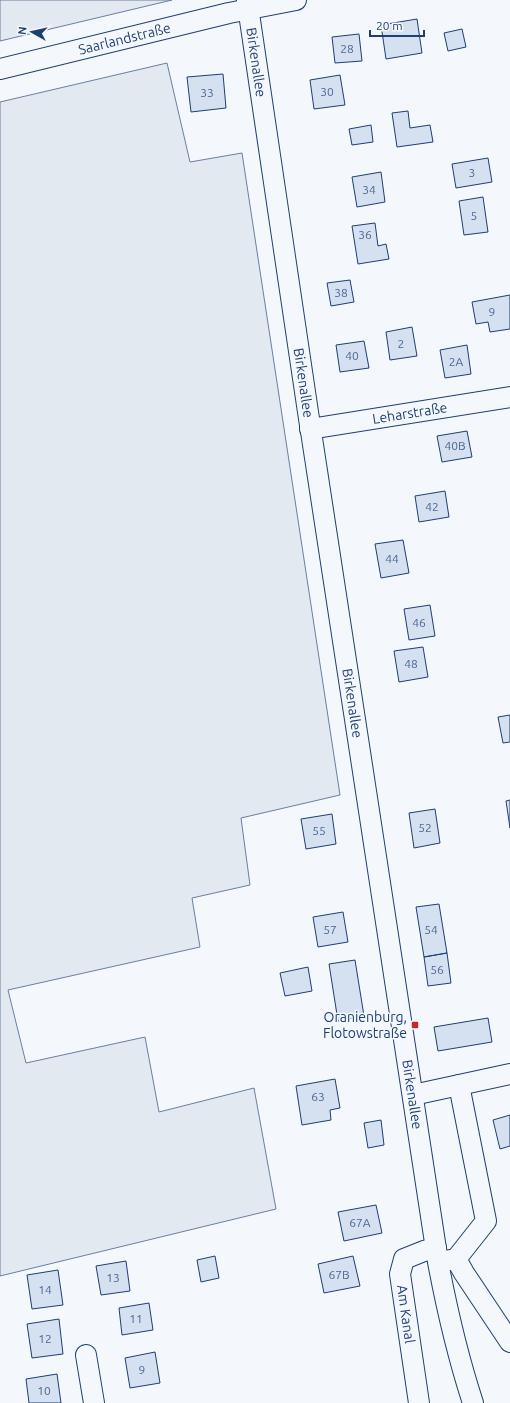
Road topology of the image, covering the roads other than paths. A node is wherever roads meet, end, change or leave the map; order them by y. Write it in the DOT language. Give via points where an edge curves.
graph roads {
  1 [pos="296,0"];
  2 [pos="248,4"];
  3 [pos="0,69"];
  4 [pos="510,397"];
  5 [pos="310,429"];
  6 [pos="510,1074"];
  7 [pos="459,1085"];
  8 [pos="413,1095"];
  9 [pos="444,1256"];
  10 [pos="510,1342"];
  11 [pos="86,1356"];
  12 [pos="94,1403"];
  13 [pos="419,1403"];
  14 [pos="473,1403"];
  1 -- 2 [label="street, Saarlandstraße"];
  2 -- 3 [label="street, Saarlandstraße"];
  2 -- 5 [label="street, Birkenallee"];
  4 -- 5 [label="street, Leharstraße"];
  5 -- 8 [label="street, Birkenallee"];
  6 -- 7 [label="street"];
  7 -- 8 [label="street"];
  7 -- 9 [label="street" via="486,1221"];
  8 -- 9 [label="street, Birkenallee"];
  9 -- 10 [label="street" via="464,1273"];
  9 -- 13 [label="street, Am Kanal" via="424,1251 404,1259 400,1274"];
  9 -- 14 [label="street, Birkenallee" via="449,1318 461,1368"];
  11 -- 12 [label="street"];
}
